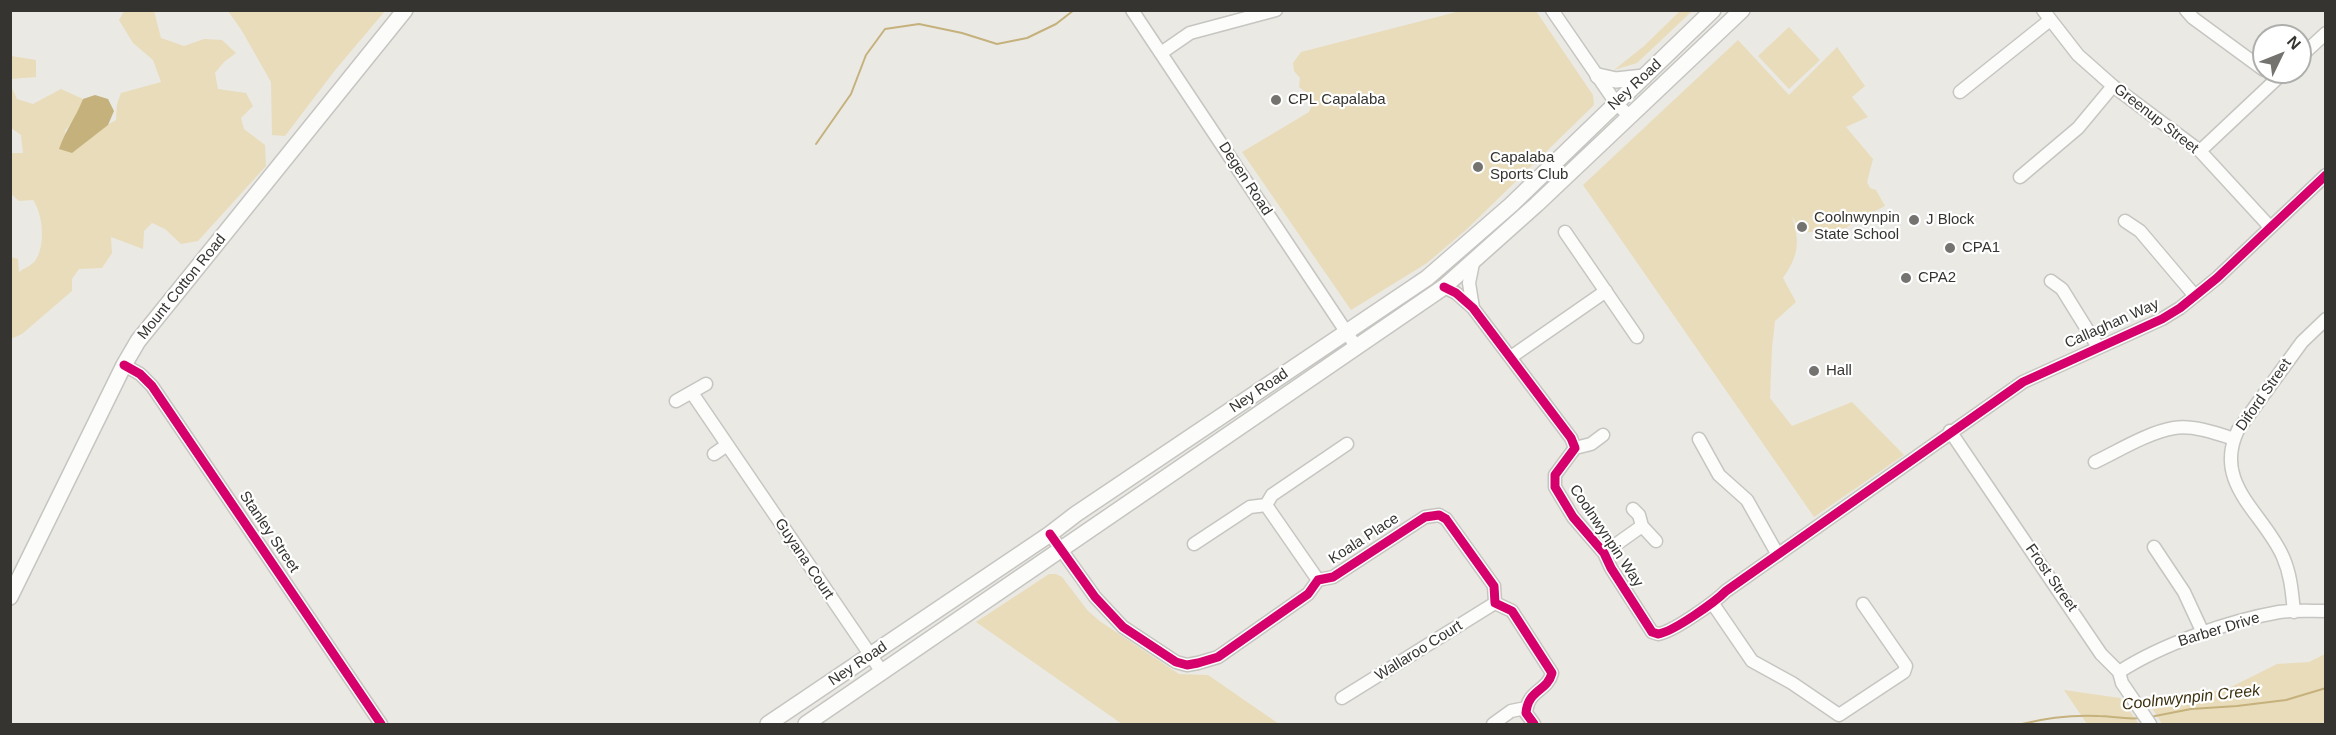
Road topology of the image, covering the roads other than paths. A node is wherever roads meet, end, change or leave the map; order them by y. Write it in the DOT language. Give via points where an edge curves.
graph roads {
  1 [pos="405,10"];
  2 [pos="1132,10"];
  3 [pos="1276,10"];
  4 [pos="1552,10"];
  5 [pos="1713,10"];
  6 [pos="1742,10"];
  7 [pos="2186,10"];
  8 [pos="2047,15"];
  9 [pos="2325,33"];
  10 [pos="2312,45"];
  11 [pos="1161,53"];
  12 [pos="2252,59"];
  13 [pos="1598,76"];
  14 [pos="1644,77"];
  15 [pos="2263,84"];
  16 [pos="2113,86"];
  17 [pos="1960,92"];
  18 [pos="1616,103"];
  19 [pos="1629,116"];
  20 [pos="2200,151"];
  21 [pos="2325,175"];
  22 [pos="2020,177"];
  23 [pos="2125,221"];
  24 [pos="2270,227"];
  25 [pos="1565,232"];
  26 [pos="1473,263"];
  27 [pos="2051,281"];
  28 [pos="1444,287"];
  29 [pos="1606,291"];
  30 [pos="2195,296"];
  31 [pos="1473,308"];
  32 [pos="2325,319"];
  33 [pos="2315,329"];
  34 [pos="1346,333"];
  35 [pos="1637,337"];
  36 [pos="2325,338"];
  37 [pos="2098,347"];
  38 [pos="1357,348"];
  39 [pos="1511,357"];
  40 [pos="124,365"];
  41 [pos="706,384"];
  42 [pos="692,393"];
  43 [pos="676,400"];
  44 [pos="1950,431"];
  45 [pos="1603,435"];
  46 [pos="2234,439"];
  47 [pos="1699,440"];
  48 [pos="1347,444"];
  49 [pos="727,445"];
  50 [pos="1575,448"];
  51 [pos="714,454"];
  52 [pos="2095,462"];
  53 [pos="1266,505"];
  54 [pos="1633,508"];
  55 [pos="1642,526"];
  56 [pos="1050,534"];
  57 [pos="1656,541"];
  58 [pos="1194,544"];
  59 [pos="2154,547"];
  60 [pos="1061,549"];
  61 [pos="1604,553"];
  62 [pos="1778,555"];
  63 [pos="1318,580"];
  64 [pos="10,597"];
  65 [pos="1496,603"];
  66 [pos="1713,604"];
  67 [pos="1863,604"];
  68 [pos="2325,611"];
  69 [pos="2294,612"];
  70 [pos="2203,633"];
  71 [pos="870,656"];
  72 [pos="882,672"];
  73 [pos="2119,672"];
  74 [pos="1342,698"];
  75 [pos="1526,708"];
  76 [pos="1839,720"];
  77 [pos="381,724"];
  78 [pos="768,724"];
  79 [pos="806,724"];
  80 [pos="1493,724"];
  81 [pos="1534,724"];
  82 [pos="2150,724"];
  1 -- 40 [label="main road, Mount Cotton Road" via="138,341"];
  2 -- 11 [label="street, Degen Road"];
  3 -- 11 [label="street" via="1190,33"];
  4 -- 13 [label="street"];
  5 -- 14 [label="main road, Ney Road"];
  6 -- 19 [label="main road, Ney Road"];
  7 -- 12 [label="street"];
  8 -- 16 [label="street, Greenup Street" via="2078,55"];
  8 -- 17 [label="street"];
  9 -- 10 [label="street"];
  11 -- 34 [label="street, Degen Road"];
  13 -- 14 [label="main road" via="1616,80"];
  13 -- 18 [label="street"];
  14 -- 18 [label="main road, Ney Road"];
  15 -- 20 [label="street"];
  16 -- 20 [label="street, Greenup Street"];
  16 -- 22 [label="street" via="2078,128"];
  18 -- 19 [label="street"];
  18 -- 34 [label="main road, Ney Road" via="1435,272"];
  19 -- 26 [label="main road, Ney Road"];
  20 -- 24 [label="street, Greenup Street"];
  21 -- 24 [label="street, Callaghan Way"];
  23 -- 30 [label="street" via="2140,231"];
  24 -- 30 [label="street, Callaghan Way"];
  25 -- 29 [label="street"];
  26 -- 28 [label="main road, Ney Road"];
  26 -- 31 [label="street" via="1469,284"];
  27 -- 37 [label="street" via="2062,289"];
  28 -- 31 [label="street"];
  28 -- 38 [label="main road, Ney Road"];
  29 -- 35 [label="street"];
  29 -- 39 [label="street"];
  30 -- 37 [label="street, Callaghan Way" via="2162,319"];
  31 -- 39 [label="street"];
  32 -- 33 [label="street, Diford Street"];
  33 -- 36 [label="street"];
  33 -- 46 [label="street, Diford Street"];
  34 -- 38 [label="street, Degen Road"];
  34 -- 56 [label="main road, Ney Road"];
  37 -- 44 [label="street, Callaghan Way" via="2023,382"];
  38 -- 60 [label="main road, Ney Road"];
  39 -- 50 [label="street"];
  40 -- 64 [label="main road, Mount Cotton Road"];
  40 -- 77 [label="street, Stanley Street" via="152,386"];
  41 -- 42 [label="street"];
  42 -- 43 [label="street"];
  42 -- 49 [label="street, Guyana Court"];
  44 -- 62 [label="street, Coolnwynpin Way"];
  44 -- 73 [label="street, Frost Street" via="2101,654"];
  45 -- 50 [label="street, Coolnwynpin Way" via="1591,444"];
  46 -- 52 [label="street" via="2193,428 2174,428"];
  46 -- 69 [label="street, Diford Street" via="2232,475 2283,556 2291,579"];
  47 -- 62 [label="street" via="1719,475 1747,500"];
  48 -- 53 [label="street" via="1272,495"];
  49 -- 51 [label="street"];
  49 -- 71 [label="street, Guyana Court"];
  50 -- 61 [label="street, Coolnwynpin Way" via="1555,475 1555,487 1573,517"];
  53 -- 58 [label="street" via="1250,507"];
  53 -- 63 [label="street"];
  54 -- 55 [label="street"];
  55 -- 57 [label="street"];
  55 -- 61 [label="street"];
  56 -- 60 [label="street, Koala Place"];
  56 -- 71 [label="main road, Ney Road"];
  59 -- 70 [label="street" via="2184,592"];
  60 -- 63 [label="street, Koala Place" via="1095,597 1123,627 1176,662 1187,665 1218,657 1308,594"];
  60 -- 72 [label="main road, Ney Road"];
  61 -- 66 [label="street, Coolnwynpin Way" via="1652,632 1669,631"];
  62 -- 66 [label="street, Coolnwynpin Way"];
  63 -- 65 [label="street, Koala Place" via="1333,577 1425,517 1439,515 1446,519 1494,586"];
  65 -- 74 [label="street, Wallaroo Court"];
  65 -- 75 [label="street" via="1512,611 1552,673 1550,682 1532,695"];
  66 -- 76 [label="street" via="1752,661 1792,683"];
  67 -- 76 [label="street" via="1906,666 1904,672"];
  68 -- 69 [label="street, Barber Drive"];
  69 -- 70 [label="street, Barber Drive" via="2265,615"];
  70 -- 73 [label="street, Barber Drive" via="2156,650"];
  71 -- 72 [label="street, Guyana Court"];
  71 -- 78 [label="main road, Ney Road"];
  72 -- 79 [label="main road, Ney Road"];
  73 -- 82 [label="street, Frost Street" via="2122,683"];
  75 -- 80 [label="street" via="1511,711"];
  75 -- 81 [label="street"];
}
